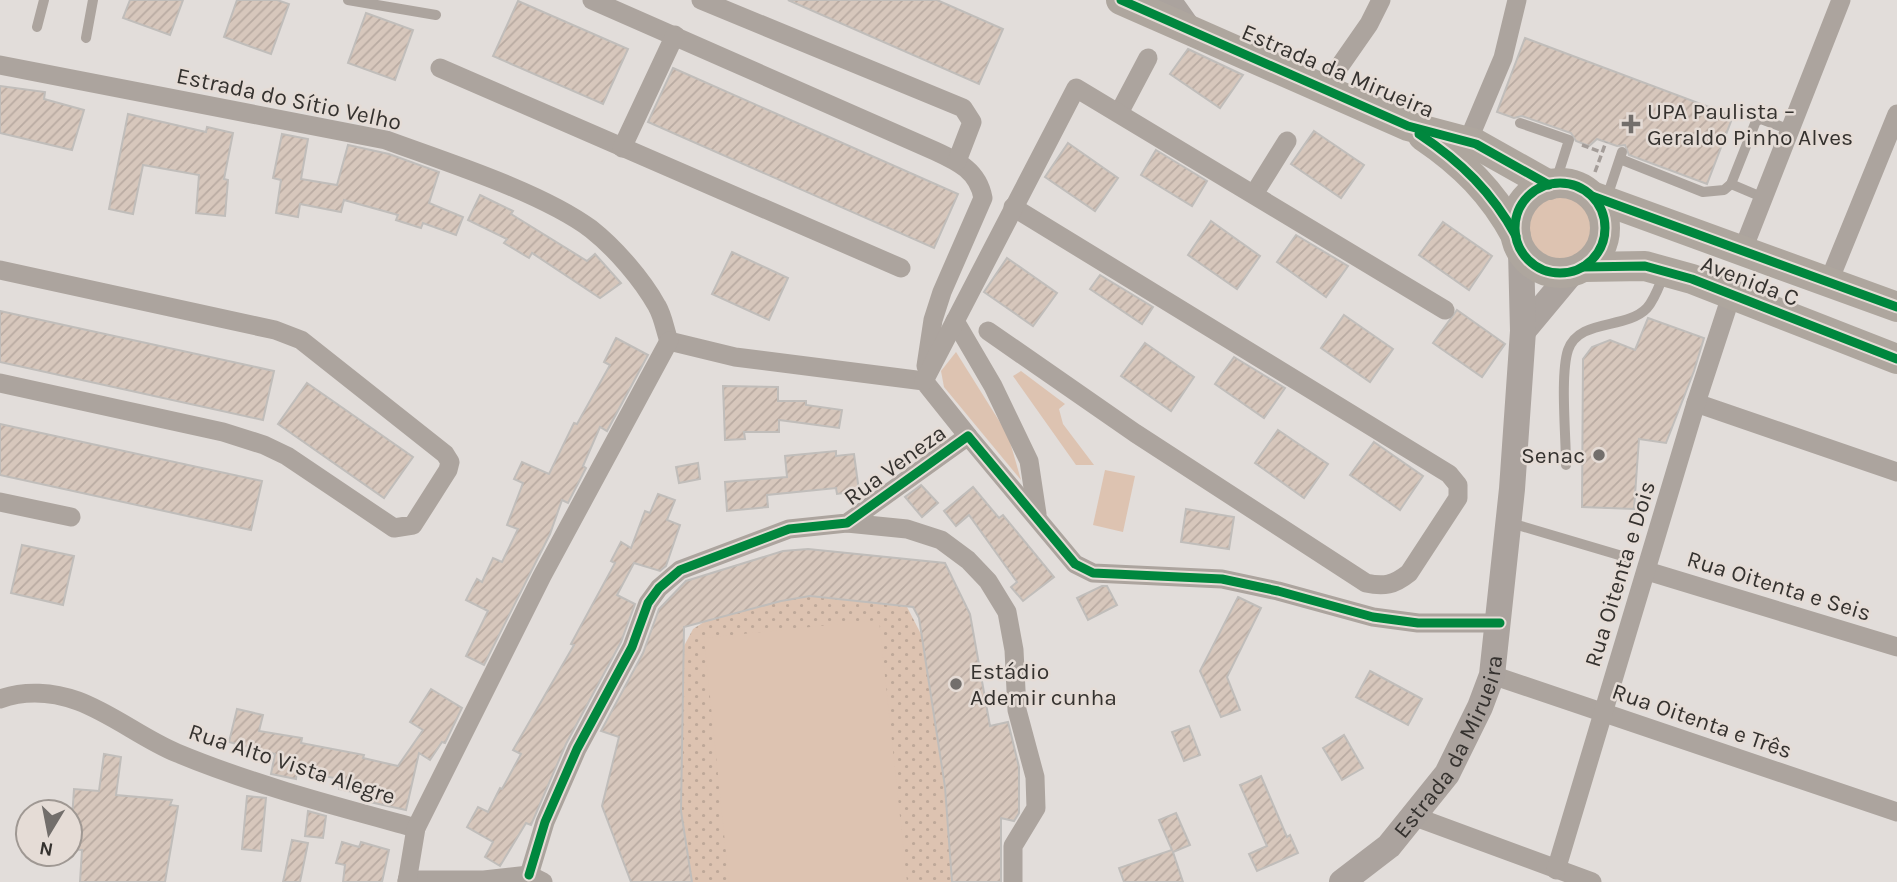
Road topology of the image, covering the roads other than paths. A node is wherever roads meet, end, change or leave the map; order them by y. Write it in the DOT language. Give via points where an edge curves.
graph roads {
  1 [pos="44,0"];
  2 [pos="93,0"];
  3 [pos="348,0"];
  4 [pos="592,0"];
  5 [pos="701,0"];
  6 [pos="1121,0"];
  7 [pos="1168,0"];
  8 [pos="1381,0"];
  9 [pos="1517,0"];
  10 [pos="1841,0"];
  11 [pos="436,15"];
  12 [pos="37,27"];
  13 [pos="1188,28"];
  14 [pos="675,35"];
  15 [pos="86,38"];
  16 [pos="1148,58"];
  17 [pos="0,65"];
  18 [pos="440,68"];
  19 [pos="1323,90"];
  20 [pos="1119,113"];
  21 [pos="1897,114"];
  22 [pos="1520,123"];
  23 [pos="1408,126"];
  24 [pos="1790,130"];
  25 [pos="1287,141"];
  26 [pos="1468,142"];
  27 [pos="622,148"];
  28 [pos="957,161"];
  29 [pos="1731,184"];
  30 [pos="1552,185"];
  31 [pos="1254,194"];
  32 [pos="1595,197"];
  33 [pos="1764,198"];
  34 [pos="1013,208"];
  35 [pos="1518,244"];
  36 [pos="1742,252"];
  37 [pos="901,268"];
  38 [pos="1578,269"];
  39 [pos="0,270"];
  40 [pos="1663,275"];
  41 [pos="1829,281"];
  42 [pos="1732,293"];
  43 [pos="1897,307"];
  44 [pos="1445,310"];
  45 [pos="955,321"];
  46 [pos="988,331"];
  47 [pos="1523,331"];
  48 [pos="669,341"];
  49 [pos="1897,359"];
  50 [pos="923,381"];
  51 [pos="0,383"];
  52 [pos="1696,403"];
  53 [pos="968,436"];
  54 [pos="1566,464"];
  55 [pos="1897,472"];
  56 [pos="0,502"];
  57 [pos="1037,514"];
  58 [pos="72,517"];
  59 [pos="847,523"];
  60 [pos="1515,525"];
  61 [pos="1629,558"];
  62 [pos="1647,571"];
  63 [pos="1500,623"];
  64 [pos="1897,647"];
  65 [pos="1492,675"];
  66 [pos="0,699"];
  67 [pos="1603,714"];
  68 [pos="1897,812"];
  69 [pos="1413,816"];
  70 [pos="416,828"];
  71 [pos="1556,870"];
  72 [pos="536,878"];
  73 [pos="407,881"];
  74 [pos="1013,882"];
  75 [pos="1342,882"];
  76 [pos="1592,882"];
  1 -- 12 [label="lane"];
  2 -- 15 [label="lane"];
  3 -- 11 [label="lane"];
  4 -- 14 [label="street"];
  5 -- 28 [label="street" via="963,108 972,121"];
  6 -- 13 [label="main road"];
  7 -- 13 [label="main road, Estrada da Mirueira"];
  8 -- 19 [label="street"];
  9 -- 26 [label="street" via="1503,58"];
  10 -- 24 [label="street"];
  13 -- 19 [label="main road, Estrada da Mirueira"];
  14 -- 27 [label="street"];
  14 -- 28 [label="street"];
  16 -- 20 [label="street"];
  17 -- 48 [label="street, Estrada do Sítio Velho" via="386,140 516,191 591,229 625,263 657,306"];
  18 -- 27 [label="street"];
  19 -- 23 [label="main road, Estrada da Mirueira"];
  20 -- 31 [label="street"];
  20 -- 34 [label="street" via="1076,88"];
  21 -- 41 [label="street"];
  22 -- 30 [label="lane" via="1569,140"];
  23 -- 26 [label="main road, Estrada da Mirueira"];
  23 -- 35 [label="main road, Estrada da Mirueira" via="1449,153 1487,189"];
  24 -- 29 [label="lane" via="1756,121"];
  24 -- 33 [label="street"];
  25 -- 31 [label="street"];
  26 -- 30 [label="main road, Estrada da Mirueira"];
  27 -- 37 [label="street"];
  28 -- 50 [label="street" via="973,173 983,198 936,311"];
  29 -- 32 [label="lane" via="1724,190 1703,192 1621,155"];
  29 -- 33 [label="lane"];
  30 -- 32 [label="main road, Estrada da Mirueira" via="1576,187"];
  30 -- 35 [label="main road, Estrada da Mirueira" via="1526,199 1519,210"];
  31 -- 44 [label="street"];
  32 -- 36 [label="main road, Avenida C"];
  32 -- 38 [label="main road" via="1605,228 1600,250"];
  33 -- 36 [label="street"];
  34 -- 45 [label="street"];
  34 -- 46 [label="street" via="1449,474 1458,485 1458,498 1409,573 1382,587 1366,583"];
  35 -- 38 [label="main road" via="1543,270"];
  35 -- 47 [label="main road, Estrada da Mirueira"];
  36 -- 41 [label="main road, Avenida C"];
  38 -- 40 [label="main road, Avenida C" via="1629,264"];
  38 -- 47 [label="main road"];
  39 -- 51 [label="street" via="275,330 302,340 445,454 449,470 413,525 394,528 288,456 264,445"];
  40 -- 42 [label="main road, Avenida C"];
  40 -- 54 [label="lane" via="1646,310 1583,332 1572,342 1566,362"];
  41 -- 43 [label="main road, Avenida C"];
  42 -- 49 [label="main road, Avenida C"];
  42 -- 52 [label="street, Rua Oitenta e Dois"];
  45 -- 50 [label="street"];
  45 -- 57 [label="street" via="1029,461"];
  47 -- 60 [label="main road, Estrada da Mirueira"];
  48 -- 50 [label="street" via="735,357"];
  48 -- 70 [label="street" via="542,576"];
  50 -- 53 [label="street"];
  52 -- 55 [label="street"];
  52 -- 62 [label="street, Rua Oitenta e Dois"];
  53 -- 57 [label="street, Rua Veneza"];
  53 -- 59 [label="street, Rua Veneza"];
  56 -- 58 [label="street"];
  57 -- 63 [label="street, Rua Veneza" via="1075,564 1093,573 1223,579 1418,624"];
  59 -- 72 [label="street, Rua Veneza" via="789,529 680,570 659,589 648,603 632,647 577,749 545,822"];
  59 -- 74 [label="street" via="907,529 941,540 988,581 1007,612 1017,710 1035,777 1036,808 1013,846"];
  60 -- 61 [label="lane"];
  60 -- 63 [label="main road, Estrada da Mirueira"];
  62 -- 64 [label="street, Rua Oitenta e Seis"];
  62 -- 67 [label="street, Rua Oitenta e Dois"];
  63 -- 65 [label="main road, Estrada da Mirueira"];
  65 -- 67 [label="street, Rua Oitenta e Três"];
  65 -- 69 [label="main road, Estrada da Mirueira" via="1447,774"];
  66 -- 70 [label="street, Rua Alto Vista Alegre" via="43,693 78,701 173,752 236,776"];
  67 -- 68 [label="street, Rua Oitenta e Três"];
  67 -- 71 [label="street, Rua Oitenta e Dois"];
  69 -- 71 [label="street"];
  69 -- 75 [label="main road, Estrada da Mirueira" via="1389,846"];
  70 -- 73 [label="street"];
  71 -- 76 [label="street"];
  72 -- 73 [label="street, Rua Veneza"];
}
